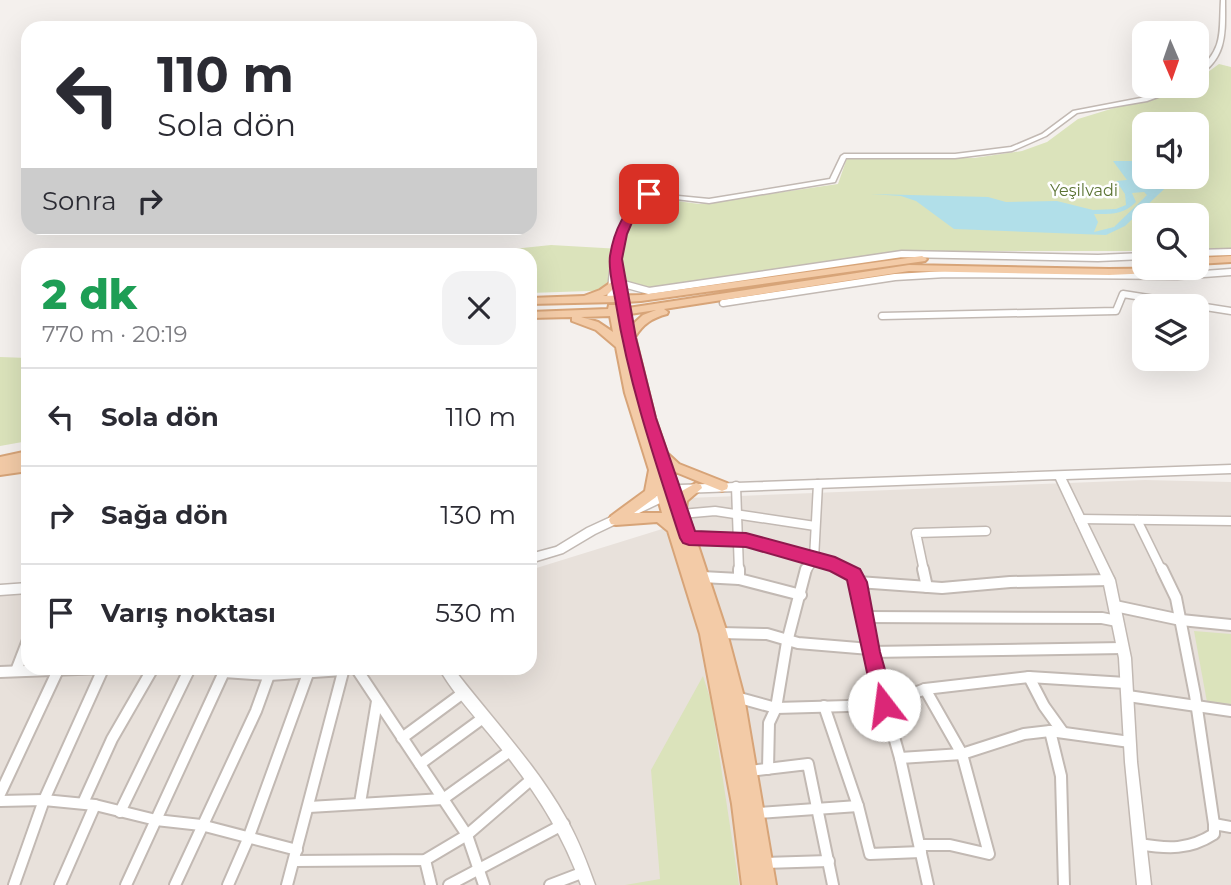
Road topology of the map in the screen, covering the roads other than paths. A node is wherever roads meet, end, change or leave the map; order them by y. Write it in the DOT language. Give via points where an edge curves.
graph roads {
  1 [pos="1223,0"];
  2 [pos="1209,65"];
  3 [pos="1150,98"];
  4 [pos="1231,252"];
  5 [pos="1209,253"];
  6 [pos="1132,257"];
  7 [pos="1231,259"];
  8 [pos="1209,260"];
  9 [pos="1132,264"];
  10 [pos="1231,266"];
  11 [pos="1209,267"];
  12 [pos="1132,271"];
  13 [pos="1231,272"];
  14 [pos="616,283"];
  15 [pos="749,292"];
  16 [pos="537,300"];
  17 [pos="575,300"];
  18 [pos="723,303"];
  19 [pos="618,306"];
  20 [pos="1230,312"];
  21 [pos="537,314"];
  22 [pos="537,316"];
  23 [pos="882,316"];
  24 [pos="625,342"];
  25 [pos="660,452"];
  26 [pos="21,458"];
  27 [pos="0,462"];
  28 [pos="21,467"];
  29 [pos="655,469"];
  30 [pos="0,470"];
  31 [pos="1231,470"];
  32 [pos="1059,475"];
  33 [pos="818,484"];
  34 [pos="722,486"];
  35 [pos="736,486"];
  36 [pos="696,488"];
  37 [pos="669,495"];
  38 [pos="735,513"];
  39 [pos="678,517"];
  40 [pos="1079,519"];
  41 [pos="616,520"];
  42 [pos="1137,520"];
  43 [pos="1231,521"];
  44 [pos="815,526"];
  45 [pos="986,531"];
  46 [pos="689,538"];
  47 [pos="736,540"];
  48 [pos="537,557"];
  49 [pos="814,559"];
  50 [pos="702,577"];
  51 [pos="739,579"];
  52 [pos="1109,580"];
  53 [pos="858,582"];
  54 [pos="927,587"];
  55 [pos="21,588"];
  56 [pos="0,590"];
  57 [pos="801,595"];
  58 [pos="1115,606"];
  59 [pos="865,617"];
  60 [pos="1181,620"];
  61 [pos="1117,621"];
  62 [pos="1231,625"];
  63 [pos="720,633"];
  64 [pos="788,640"];
  65 [pos="1123,648"];
  66 [pos="870,650"];
  67 [pos="21,658"];
  68 [pos="16,671"];
  69 [pos="21,671"];
  70 [pos="0,672"];
  71 [pos="56,675"];
  72 [pos="100,675"];
  73 [pos="149,675"];
  74 [pos="187,675"];
  75 [pos="223,675"];
  76 [pos="272,675"];
  77 [pos="308,675"];
  78 [pos="342,675"];
  79 [pos="360,675"];
  80 [pos="449,675"];
  81 [pos="1029,677"];
  82 [pos="925,689"];
  83 [pos="1127,690"];
  84 [pos="463,693"];
  85 [pos="736,697"];
  86 [pos="377,701"];
  87 [pos="824,705"];
  88 [pos="884,705"];
  89 [pos="776,708"];
  90 [pos="1197,708"];
  91 [pos="1231,711"];
  92 [pos="483,718"];
  93 [pos="1062,730"];
  94 [pos="1049,731"];
  95 [pos="402,737"];
  96 [pos="1130,742"];
  97 [pos="510,751"];
  98 [pos="962,754"];
  99 [pos="900,758"];
  100 [pos="420,764"];
  101 [pos="768,769"];
  102 [pos="750,771"];
  103 [pos="533,778"];
  104 [pos="0,794"];
  105 [pos="443,799"];
  106 [pos="44,800"];
  107 [pos="0,801"];
  108 [pos="360,803"];
  109 [pos="89,804"];
  110 [pos="858,806"];
  111 [pos="309,807"];
  112 [pos="817,810"];
  113 [pos="120,812"];
  114 [pos="757,813"];
  115 [pos="156,820"];
  116 [pos="564,824"];
  117 [pos="1214,824"];
  118 [pos="201,825"];
  119 [pos="1231,827"];
  120 [pos="467,835"];
  121 [pos="248,839"];
  122 [pos="1139,844"];
  123 [pos="921,849"];
  124 [pos="296,856"];
  125 [pos="425,860"];
  126 [pos="829,861"];
  127 [pos="764,863"];
  128 [pos="479,871"];
  129 [pos="586,879"];
  130 [pos="15,885"];
  131 [pos="60,885"];
  132 [pos="125,885"];
  133 [pos="175,885"];
  134 [pos="228,885"];
  135 [pos="288,885"];
  136 [pos="431,885"];
  137 [pos="449,885"];
  138 [pos="484,885"];
  139 [pos="550,885"];
  140 [pos="751,885"];
  141 [pos="767,885"];
  142 [pos="833,885"];
  143 [pos="928,885"];
  144 [pos="1064,885"];
  145 [pos="1144,885"];
  1 -- 2 [label="street" via="1223,46"];
  3 -- 14 [label="street" via="1074,112 1044,135 986,155 844,156 833,181 820,185 709,201 649,194 631,211 621,234"];
  4 -- 5 [label="street"];
  6 -- 14 [label="street" via="902,254 649,291"];
  7 -- 8 [label="main road"];
  9 -- 19 [label="main road" via="906,260"];
  10 -- 11 [label="main road"];
  12 -- 15 [label="main road" via="909,268"];
  13 -- 18 [label="street" via="895,276"];
  14 -- 17 [label="main road" via="604,292"];
  14 -- 19 [label="street"];
  15 -- 18 [label="main road"];
  15 -- 19 [label="main road"];
  16 -- 17 [label="main road"];
  17 -- 19 [label="main road"];
  18 -- 24 [label="main road" via="651,314"];
  19 -- 21 [label="main road"];
  19 -- 24 [label="main road"];
  20 -- 23 [label="street" via="1123,294 1116,311"];
  22 -- 24 [label="main road" via="590,321"];
  24 -- 25 [label="main road"];
  24 -- 29 [label="main road" via="631,393"];
  25 -- 34 [label="main road" via="674,467"];
  25 -- 37 [label="main road"];
  26 -- 27 [label="main road"];
  28 -- 30 [label="main road"];
  29 -- 37 [label="main road"];
  29 -- 41 [label="main road" via="651,493"];
  31 -- 32 [label="street"];
  32 -- 33 [label="street"];
  32 -- 40 [label="street"];
  33 -- 35 [label="street"];
  33 -- 44 [label="street"];
  34 -- 35 [label="street"];
  34 -- 36 [label="street"];
  35 -- 38 [label="street"];
  36 -- 37 [label="street"];
  36 -- 39 [label="main road" via="681,498"];
  37 -- 39 [label="main road"];
  37 -- 41 [label="street"];
  38 -- 39 [label="street"];
  38 -- 44 [label="street"];
  38 -- 47 [label="street"];
  39 -- 41 [label="main road"];
  39 -- 46 [label="main road"];
  39 -- 140 [label="main road" via="722,697"];
  40 -- 42 [label="street"];
  40 -- 52 [label="street"];
  41 -- 48 [label="street"];
  42 -- 43 [label="street"];
  42 -- 60 [label="street" via="1176,598"];
  44 -- 49 [label="street"];
  45 -- 54 [label="street" via="916,533"];
  46 -- 47 [label="street"];
  46 -- 50 [label="main road"];
  47 -- 49 [label="street"];
  47 -- 51 [label="street"];
  49 -- 53 [label="street" via="846,570"];
  49 -- 57 [label="street" via="807,566"];
  50 -- 51 [label="street"];
  50 -- 63 [label="main road"];
  51 -- 57 [label="street"];
  52 -- 54 [label="street"];
  52 -- 58 [label="street"];
  53 -- 54 [label="street"];
  53 -- 59 [label="street"];
  55 -- 56 [label="street"];
  57 -- 64 [label="street"];
  58 -- 60 [label="street"];
  58 -- 61 [label="street"];
  59 -- 61 [label="street"];
  59 -- 66 [label="street"];
  60 -- 62 [label="street"];
  60 -- 90 [label="street"];
  61 -- 65 [label="street"];
  63 -- 64 [label="street" via="767,634"];
  63 -- 85 [label="main road"];
  64 -- 66 [label="street"];
  64 -- 89 [label="street"];
  65 -- 66 [label="street"];
  65 -- 83 [label="street"];
  66 -- 88 [label="street"];
  67 -- 68 [label="street"];
  68 -- 69 [label="street"];
  68 -- 70 [label="street"];
  71 -- 104 [label="street"];
  72 -- 106 [label="street"];
  73 -- 109 [label="street" via="113,739"];
  74 -- 113 [label="street"];
  75 -- 115 [label="street"];
  76 -- 118 [label="street"];
  77 -- 121 [label="street"];
  78 -- 111 [label="street"];
  79 -- 86 [label="street"];
  80 -- 84 [label="street"];
  81 -- 82 [label="street"];
  81 -- 83 [label="street"];
  81 -- 93 [label="street"];
  82 -- 88 [label="street"];
  82 -- 98 [label="street"];
  83 -- 90 [label="street"];
  83 -- 96 [label="street"];
  84 -- 92 [label="street"];
  84 -- 95 [label="street"];
  85 -- 89 [label="street"];
  85 -- 102 [label="main road"];
  86 -- 95 [label="street"];
  86 -- 108 [label="street"];
  87 -- 88 [label="street"];
  87 -- 89 [label="street"];
  87 -- 110 [label="street"];
  88 -- 99 [label="street"];
  89 -- 101 [label="street" via="769,723"];
  90 -- 91 [label="street"];
  90 -- 117 [label="street"];
  92 -- 97 [label="street"];
  92 -- 100 [label="street"];
  93 -- 94 [label="street"];
  93 -- 96 [label="street"];
  94 -- 98 [label="street"];
  94 -- 144 [label="street" via="1061,776"];
  95 -- 100 [label="street"];
  96 -- 122 [label="street"];
  97 -- 103 [label="street"];
  97 -- 105 [label="street"];
  98 -- 99 [label="street"];
  98 -- 123 [label="street" via="989,854 950,845"];
  99 -- 123 [label="street"];
  100 -- 105 [label="street"];
  101 -- 102 [label="street"];
  101 -- 112 [label="street" via="808,764"];
  102 -- 114 [label="main road"];
  103 -- 116 [label="street"];
  103 -- 120 [label="street"];
  105 -- 108 [label="street"];
  105 -- 120 [label="street"];
  106 -- 107 [label="street"];
  106 -- 109 [label="street"];
  106 -- 130 [label="street"];
  108 -- 111 [label="street"];
  109 -- 113 [label="street"];
  109 -- 131 [label="street"];
  110 -- 112 [label="street"];
  110 -- 123 [label="street" via="870,854"];
  111 -- 124 [label="street"];
  112 -- 114 [label="street"];
  112 -- 126 [label="street"];
  113 -- 115 [label="street"];
  114 -- 127 [label="main road"];
  115 -- 118 [label="street"];
  115 -- 132 [label="street"];
  116 -- 128 [label="street"];
  116 -- 129 [label="street"];
  117 -- 119 [label="street"];
  117 -- 122 [label="street" via="1214,834 1178,850"];
  118 -- 121 [label="street"];
  118 -- 133 [label="street"];
  120 -- 125 [label="street"];
  120 -- 128 [label="street"];
  121 -- 124 [label="street"];
  121 -- 134 [label="street"];
  122 -- 145 [label="street"];
  123 -- 143 [label="street"];
  124 -- 125 [label="street"];
  124 -- 135 [label="street"];
  125 -- 136 [label="street"];
  126 -- 127 [label="street"];
  126 -- 142 [label="street"];
  127 -- 141 [label="main road"];
  128 -- 137 [label="street"];
  128 -- 138 [label="street"];
  129 -- 139 [label="street"];
}
